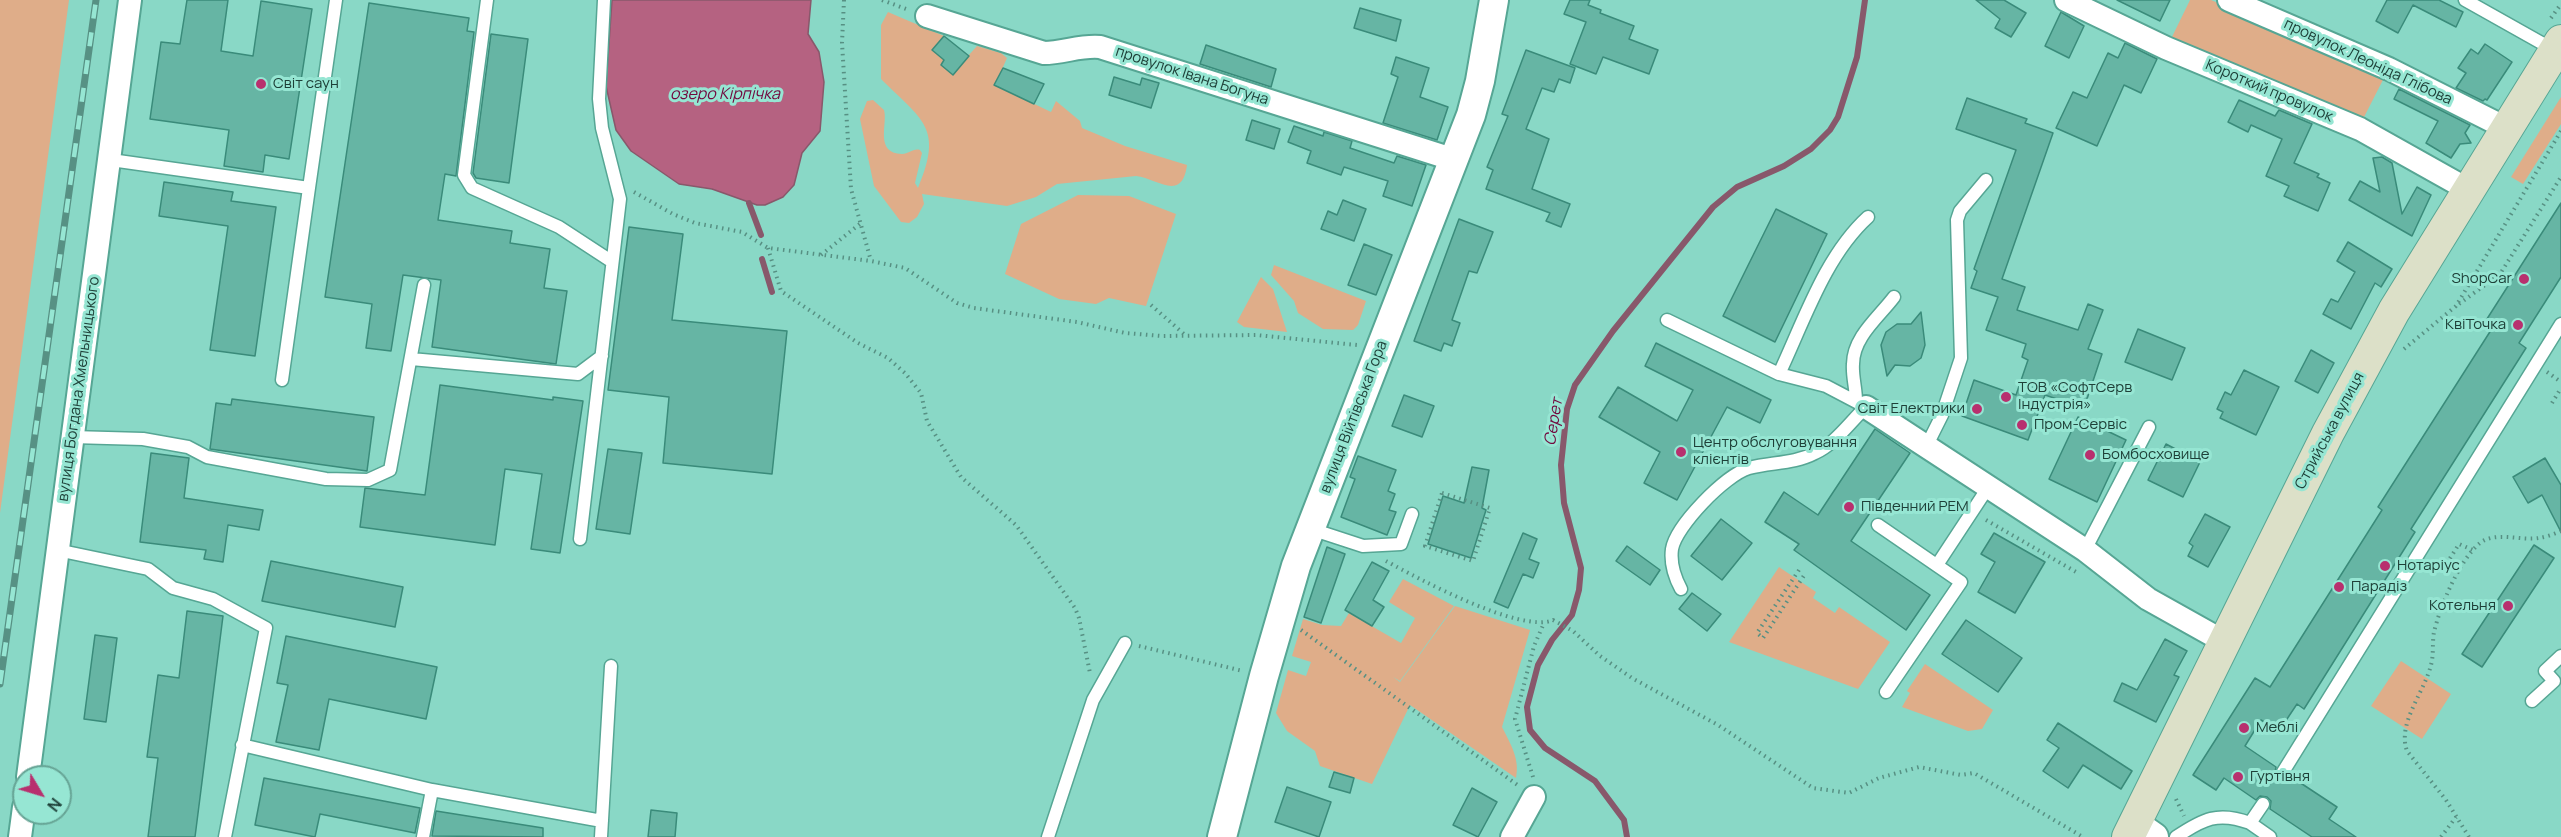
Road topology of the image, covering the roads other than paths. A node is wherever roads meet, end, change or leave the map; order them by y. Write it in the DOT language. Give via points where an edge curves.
graph roads {
  1 [pos="130,0"];
  2 [pos="336,0"];
  3 [pos="487,0"];
  4 [pos="604,0"];
  5 [pos="1494,0"];
  6 [pos="2066,0"];
  7 [pos="2229,0"];
  8 [pos="2465,0"];
  9 [pos="927,16"];
  10 [pos="2555,58"];
  11 [pos="2506,128"];
  12 [pos="111,160"];
  13 [pos="1455,160"];
  14 [pos="1986,180"];
  15 [pos="309,188"];
  16 [pos="2468,189"];
  17 [pos="1868,216"];
  18 [pos="611,261"];
  19 [pos="424,285"];
  20 [pos="1893,297"];
  21 [pos="1667,320"];
  22 [pos="2561,324"];
  23 [pos="602,356"];
  24 [pos="411,359"];
  25 [pos="1779,374"];
  26 [pos="282,381"];
  27 [pos="1861,404"];
  28 [pos="2149,427"];
  29 [pos="72,436"];
  30 [pos="1927,445"];
  31 [pos="1989,486"];
  32 [pos="1412,514"];
  33 [pos="1878,525"];
  34 [pos="1311,529"];
  35 [pos="580,539"];
  36 [pos="57,550"];
  37 [pos="2085,550"];
  38 [pos="1937,565"];
  39 [pos="1681,589"];
  40 [pos="2223,641"];
  41 [pos="1125,642"];
  42 [pos="2561,656"];
  43 [pos="611,666"];
  44 [pos="1886,692"];
  45 [pos="2532,701"];
  46 [pos="242,745"];
  47 [pos="30,765"];
  48 [pos="2283,772"];
  49 [pos="432,790"];
  50 [pos="1534,797"];
  51 [pos="2263,804"];
  52 [pos="602,821"];
  53 [pos="2250,823"];
  54 [pos="2139,832"];
  55 [pos="225,837"];
  56 [pos="423,837"];
  57 [pos="601,837"];
  58 [pos="1048,837"];
  59 [pos="1222,837"];
  60 [pos="1512,837"];
  61 [pos="2176,837"];
  62 [pos="2270,837"];
  1 -- 12 [label="street, вулиця Богдана Хмельницького"];
  2 -- 15 [label="lane"];
  3 -- 18 [label="lane" via="464,175 472,188 559,227"];
  4 -- 18 [label="lane" via="599,99 620,200"];
  5 -- 13 [label="street, вулиця Війтівська Гора" via="1480,81"];
  6 -- 16 [label="street, Короткий провулок" via="2166,48 2360,129"];
  7 -- 11 [label="street, провулок Леоніда Глібова" via="2389,69"];
  8 -- 10 [label="lane"];
  9 -- 13 [label="street, провулок Івана Богуна" via="1044,54 1100,47"];
  10 -- 11 [label="main road, Стрийська вулиця"];
  11 -- 16 [label="main road, Стрийська вулиця"];
  12 -- 15 [label="lane"];
  12 -- 29 [label="street, вулиця Богдана Хмельницького"];
  13 -- 34 [label="street, вулиця Війтівська Гора"];
  14 -- 30 [label="lane" via="1957,220 1961,358 1942,415"];
  15 -- 26 [label="lane"];
  16 -- 40 [label="main road, Стрийська вулиця" via="2394,311"];
  17 -- 25 [label="lane" via="1838,252"];
  18 -- 23 [label="lane"];
  19 -- 24 [label="lane"];
  20 -- 27 [label="lane" via="1854,351 1852,364"];
  21 -- 25 [label="lane"];
  22 -- 48 [label="lane"];
  23 -- 24 [label="lane" via="578,374"];
  23 -- 35 [label="lane"];
  24 -- 29 [label="lane" via="390,470 368,480 315,477 207,457 188,447 143,439"];
  25 -- 27 [label="lane" via="1826,386"];
  27 -- 30 [label="street"];
  27 -- 39 [label="lane" via="1817,453 1800,460 1748,468 1711,493 1675,539 1671,562"];
  28 -- 37 [label="lane"];
  29 -- 36 [label="street, вулиця Богдана Хмельницького"];
  30 -- 31 [label="street"];
  31 -- 37 [label="street"];
  31 -- 38 [label="lane"];
  32 -- 34 [label="lane" via="1401,544 1363,546"];
  33 -- 38 [label="lane"];
  34 -- 59 [label="street, вулиця Війтівська Гора" via="1281,615"];
  36 -- 46 [label="lane" via="148,569 173,588 213,599 266,628"];
  36 -- 47 [label="street, вулиця Богдана Хмельницького"];
  37 -- 40 [label="street" via="2148,599"];
  38 -- 44 [label="lane" via="1961,582"];
  40 -- 54 [label="main road, Стрийська вулиця"];
  41 -- 58 [label="lane" via="1093,700"];
  42 -- 45 [label="lane" via="2545,671 2554,681"];
  43 -- 52 [label="lane"];
  46 -- 49 [label="lane"];
  46 -- 55 [label="lane"];
  49 -- 52 [label="lane"];
  49 -- 56 [label="lane"];
  50 -- 60 [label="street"];
  51 -- 53 [label="lane"];
  52 -- 57 [label="lane"];
  53 -- 61 [label="lane" via="2230,815 2200,821"];
  53 -- 62 [label="lane"];
}
